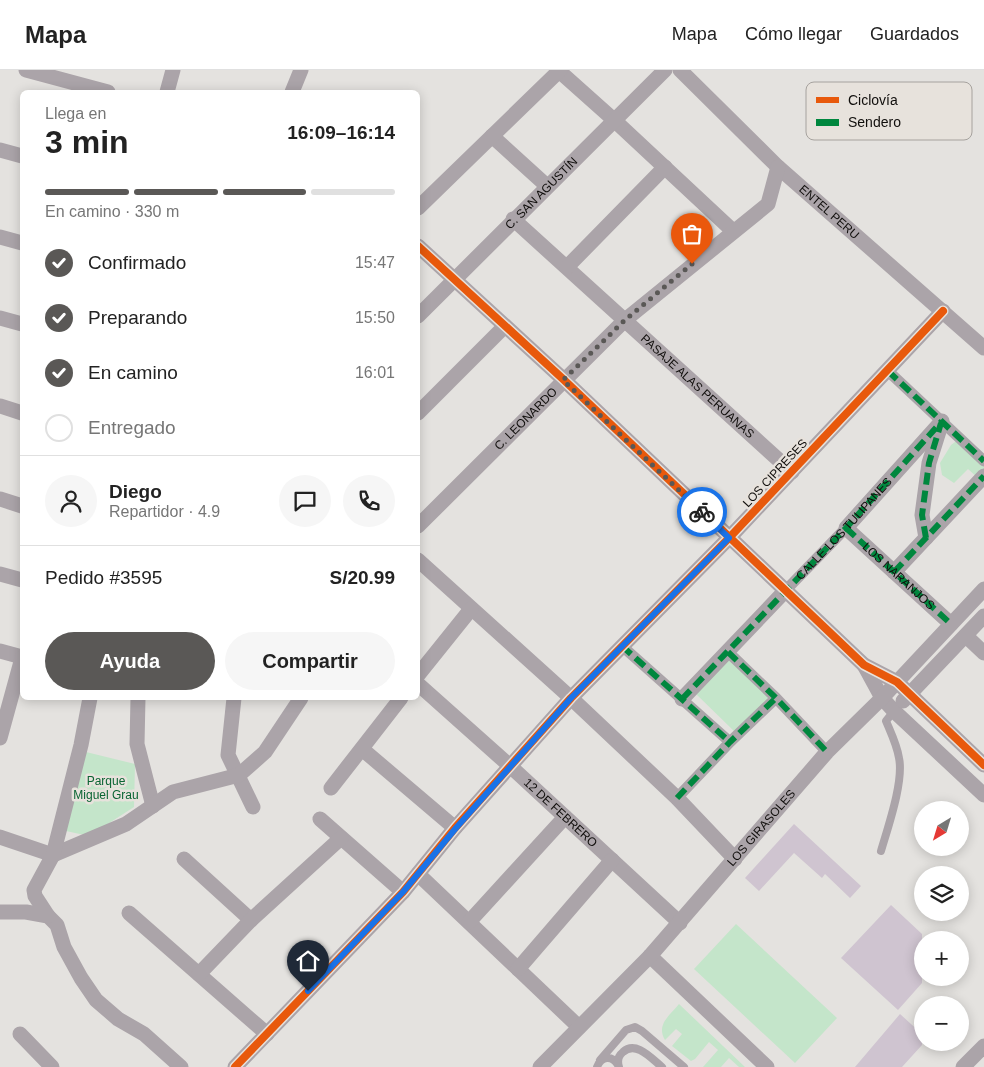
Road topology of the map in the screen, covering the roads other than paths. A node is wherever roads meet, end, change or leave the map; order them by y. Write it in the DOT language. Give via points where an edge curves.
graph roads {
  1 [pos="26,70"];
  2 [pos="173,70"];
  3 [pos="300,70"];
  4 [pos="665,70"];
  5 [pos="680,70"];
  6 [pos="560,71"];
  7 [pos="101,90"];
  8 [pos="168,90"];
  9 [pos="293,90"];
  10 [pos="614,120"];
  11 [pos="492,136"];
  12 [pos="0,150"];
  13 [pos="20,155"];
  14 [pos="665,167"];
  15 [pos="778,167"];
  16 [pos="547,186"];
  17 [pos="420,206"];
  18 [pos="514,219"];
  19 [pos="733,231"];
  20 [pos="0,237"];
  21 [pos="20,242"];
  22 [pos="420,248"];
  23 [pos="567,267"];
  24 [pos="453,279"];
  25 [pos="944,312"];
  26 [pos="420,314"];
  27 [pos="0,318"];
  28 [pos="625,320"];
  29 [pos="20,323"];
  30 [pos="505,326"];
  31 [pos="984,348"];
  32 [pos="888,371"];
  33 [pos="563,380"];
  34 [pos="0,406"];
  35 [pos="420,411"];
  36 [pos="20,412"];
  37 [pos="942,421"];
  38 [pos="984,460"];
  39 [pos="792,472"];
  40 [pos="984,476"];
  41 [pos="0,499"];
  42 [pos="20,505"];
  43 [pos="420,524"];
  44 [pos="846,528"];
  45 [pos="729,538"];
  46 [pos="926,538"];
  47 [pos="420,562"];
  48 [pos="894,572"];
  49 [pos="0,574"];
  50 [pos="20,579"];
  51 [pos="984,589"];
  52 [pos="784,591"];
  53 [pos="471,609"];
  54 [pos="984,616"];
  55 [pos="951,624"];
  56 [pos="966,636"];
  57 [pos="622,646"];
  58 [pos="0,651"];
  59 [pos="728,652"];
  60 [pos="984,653"];
  61 [pos="20,656"];
  62 [pos="20,664"];
  63 [pos="864,665"];
  64 [pos="420,673"];
  65 [pos="897,682"];
  66 [pos="420,686"];
  67 [pos="910,695"];
  68 [pos="571,698"];
  69 [pos="776,698"];
  70 [pos="882,698"];
  71 [pos="682,699"];
  72 [pos="90,700"];
  73 [pos="138,700"];
  74 [pos="234,700"];
  75 [pos="300,700"];
  76 [pos="399,700"];
  77 [pos="894,712"];
  78 [pos="0,738"];
  79 [pos="730,742"];
  80 [pos="362,749"];
  81 [pos="827,752"];
  82 [pos="984,765"];
  83 [pos="510,766"];
  84 [pos="239,775"];
  85 [pos="331,788"];
  86 [pos="984,795"];
  87 [pos="676,798"];
  88 [pos="153,806"];
  89 [pos="253,808"];
  90 [pos="565,817"];
  91 [pos="320,819"];
  92 [pos="456,828"];
  93 [pos="0,837"];
  94 [pos="341,838"];
  95 [pos="881,851"];
  96 [pos="53,855"];
  97 [pos="184,859"];
  98 [pos="735,859"];
  99 [pos="612,860"];
  100 [pos="418,874"];
  101 [pos="403,892"];
  102 [pos="0,912"];
  103 [pos="129,913"];
  104 [pos="48,916"];
  105 [pos="251,920"];
  106 [pos="469,922"];
  107 [pos="680,923"];
  108 [pos="650,956"];
  109 [pos="518,969"];
  110 [pos="198,974"];
  111 [pos="579,1027"];
  112 [pos="20,1034"];
  113 [pos="267,1034"];
  114 [pos="984,1046"];
  115 [pos="598,1064"];
  116 [pos="618,1066"];
  117 [pos="52,1067"];
  118 [pos="181,1067"];
  119 [pos="236,1067"];
  120 [pos="540,1067"];
  121 [pos="662,1067"];
  122 [pos="684,1067"];
  123 [pos="766,1067"];
  124 [pos="963,1067"];
  1 -- 7 [label="street"];
  2 -- 8 [label="street"];
  3 -- 9 [label="street"];
  4 -- 10 [label="street, C. SAN AGUSTÍN"];
  5 -- 15 [label="street, ENTEL PERU"];
  6 -- 10 [label="street"];
  6 -- 11 [label="street"];
  10 -- 14 [label="street"];
  10 -- 16 [label="street, C. SAN AGUSTÍN"];
  11 -- 16 [label="street"];
  11 -- 17 [label="street"];
  12 -- 13 [label="street"];
  14 -- 19 [label="street"];
  14 -- 23 [label="street"];
  15 -- 19 [label="street, C. LEONARDO" via="768,204"];
  15 -- 25 [label="street, ENTEL PERU"];
  16 -- 18 [label="street, C. SAN AGUSTÍN"];
  18 -- 23 [label="street, PASAJE ALAS PERUANAS"];
  18 -- 24 [label="street, C. SAN AGUSTÍN"];
  19 -- 28 [label="street, C. LEONARDO"];
  20 -- 21 [label="street"];
  22 -- 24 [label="street"];
  23 -- 28 [label="street, PASAJE ALAS PERUANAS"];
  24 -- 26 [label="street, C. SAN AGUSTÍN"];
  24 -- 30 [label="street"];
  25 -- 31 [label="street, ENTEL PERU"];
  25 -- 32 [label="street, LOS CIPRESES"];
  27 -- 29 [label="street"];
  28 -- 33 [label="street, C. LEONARDO"];
  28 -- 39 [label="street, PASAJE ALAS PERUANAS"];
  30 -- 33 [label="street"];
  30 -- 35 [label="street"];
  32 -- 37 [label="street"];
  32 -- 39 [label="street, LOS CIPRESES"];
  33 -- 43 [label="street, C. LEONARDO"];
  33 -- 45 [label="street"];
  34 -- 36 [label="street"];
  37 -- 38 [label="street"];
  37 -- 44 [label="street, CALLE LOS TULIPANES"];
  37 -- 46 [label="street" via="929,463 924,498 922,515"];
  39 -- 45 [label="street, LOS CIPRESES"];
  40 -- 46 [label="street"];
  41 -- 42 [label="street"];
  44 -- 48 [label="street, LOS NARANJOS"];
  44 -- 52 [label="street, CALLE LOS TULIPANES"];
  45 -- 52 [label="street"];
  45 -- 57 [label="street, LOS CIPRESES"];
  46 -- 48 [label="street"];
  47 -- 53 [label="street"];
  48 -- 55 [label="street, LOS NARANJOS"];
  49 -- 50 [label="street"];
  51 -- 55 [label="street, LOS GIRASOLES"];
  52 -- 59 [label="street, CALLE LOS TULIPANES"];
  52 -- 63 [label="street"];
  53 -- 64 [label="street"];
  53 -- 68 [label="street"];
  54 -- 56 [label="street"];
  55 -- 65 [label="street, LOS GIRASOLES"];
  56 -- 60 [label="street"];
  56 -- 67 [label="street"];
  57 -- 68 [label="street, LOS CIPRESES"];
  57 -- 71 [label="street"];
  58 -- 61 [label="street"];
  59 -- 69 [label="street"];
  59 -- 71 [label="street, CALLE LOS TULIPANES"];
  62 -- 78 [label="street"];
  63 -- 65 [label="street"];
  63 -- 70 [label="street"];
  65 -- 67 [label="street"];
  65 -- 70 [label="street, LOS GIRASOLES"];
  66 -- 83 [label="street, 12 DE FEBRERO"];
  67 -- 77 [label="street"];
  67 -- 82 [label="street"];
  68 -- 83 [label="street, LOS CIPRESES"];
  68 -- 87 [label="street"];
  69 -- 79 [label="street"];
  69 -- 81 [label="street"];
  70 -- 77 [label="street"];
  70 -- 81 [label="street, LOS GIRASOLES"];
  71 -- 79 [label="street"];
  72 -- 96 [label="street"];
  73 -- 88 [label="street" via="137,744"];
  74 -- 84 [label="street" via="228,755"];
  75 -- 84 [label="street" via="265,752"];
  76 -- 80 [label="street"];
  77 -- 86 [label="street"];
  77 -- 95 [label="lane" via="886,721 900,760 897,790"];
  79 -- 87 [label="street"];
  80 -- 85 [label="street"];
  80 -- 92 [label="street"];
  81 -- 98 [label="street, LOS GIRASOLES"];
  83 -- 90 [label="street, 12 DE FEBRERO"];
  83 -- 92 [label="street, LOS CIPRESES"];
  84 -- 88 [label="street" via="173,792"];
  84 -- 89 [label="street"];
  87 -- 98 [label="street"];
  88 -- 96 [label="street" via="126,824"];
  90 -- 99 [label="street, 12 DE FEBRERO"];
  90 -- 106 [label="street"];
  91 -- 94 [label="street"];
  92 -- 100 [label="street, LOS CIPRESES"];
  93 -- 96 [label="street"];
  94 -- 101 [label="street"];
  94 -- 105 [label="street"];
  96 -- 104 [label="street" via="34,890"];
  97 -- 105 [label="street"];
  98 -- 107 [label="street, LOS GIRASOLES"];
  99 -- 107 [label="street, 12 DE FEBRERO"];
  99 -- 109 [label="street"];
  100 -- 101 [label="street, LOS CIPRESES"];
  100 -- 106 [label="street"];
  101 -- 113 [label="street, LOS CIPRESES"];
  102 -- 104 [label="street"];
  103 -- 110 [label="street"];
  104 -- 118 [label="street" via="57,925 64,947 96,1000 118,1019 144,1034"];
  105 -- 110 [label="street"];
  106 -- 109 [label="street"];
  107 -- 108 [label="street, LOS GIRASOLES"];
  108 -- 111 [label="street, LOS GIRASOLES"];
  108 -- 123 [label="street"];
  109 -- 111 [label="street"];
  110 -- 113 [label="street"];
  111 -- 120 [label="street, LOS GIRASOLES"];
  112 -- 117 [label="street"];
  113 -- 119 [label="street, LOS CIPRESES"];
  114 -- 124 [label="street"];
  115 -- 116 [label="lane" via="610,1058"];
  115 -- 122 [label="lane" via="626,1030 636,1027"];
  116 -- 121 [label="lane" via="625,1050 638,1048"];
}
